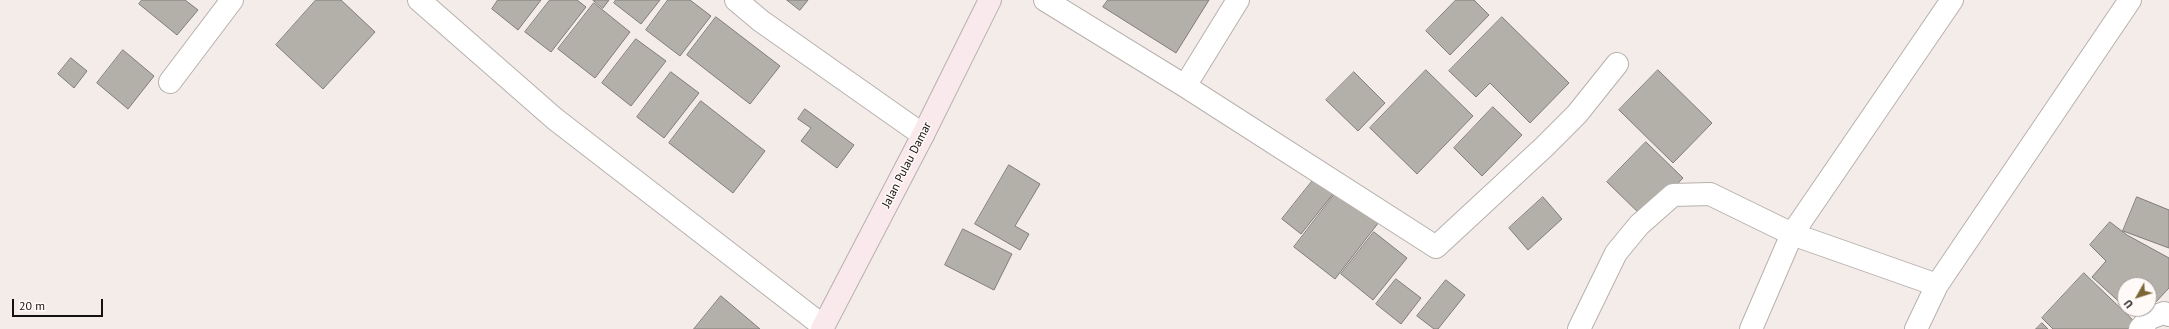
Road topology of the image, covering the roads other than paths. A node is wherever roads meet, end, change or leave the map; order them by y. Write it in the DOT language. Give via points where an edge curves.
graph roads {
  1 [pos="232,0"];
  2 [pos="419,0"];
  3 [pos="736,0"];
  4 [pos="990,0"];
  5 [pos="1045,0"];
  6 [pos="1238,0"];
  7 [pos="1952,0"];
  8 [pos="2130,0"];
  9 [pos="1618,64"];
  10 [pos="170,82"];
  11 [pos="1185,86"];
  12 [pos="923,136"];
  13 [pos="1792,234"];
  14 [pos="1937,285"];
  15 [pos="2169,315"];
  16 [pos="822,327"];
  17 [pos="1579,329"];
  18 [pos="1751,329"];
  19 [pos="1916,329"];
  20 [pos="2140,329"];
  1 -- 10 [label="street"];
  2 -- 16 [label="street" via="555,119"];
  3 -- 12 [label="street" via="761,21"];
  4 -- 12 [label="street, Jalan Pulau Damar"];
  5 -- 11 [label="street"];
  6 -- 11 [label="street"];
  7 -- 13 [label="street"];
  8 -- 14 [label="street"];
  9 -- 11 [label="street" via="1577,114 1436,247"];
  12 -- 16 [label="street, Jalan Pulau Damar"];
  13 -- 14 [label="street"];
  13 -- 17 [label="street" via="1710,194 1673,195 1639,225 1616,253"];
  13 -- 18 [label="street"];
  14 -- 19 [label="street"];
  15 -- 20 [label="street" via="2164,313 2150,318"];
}
